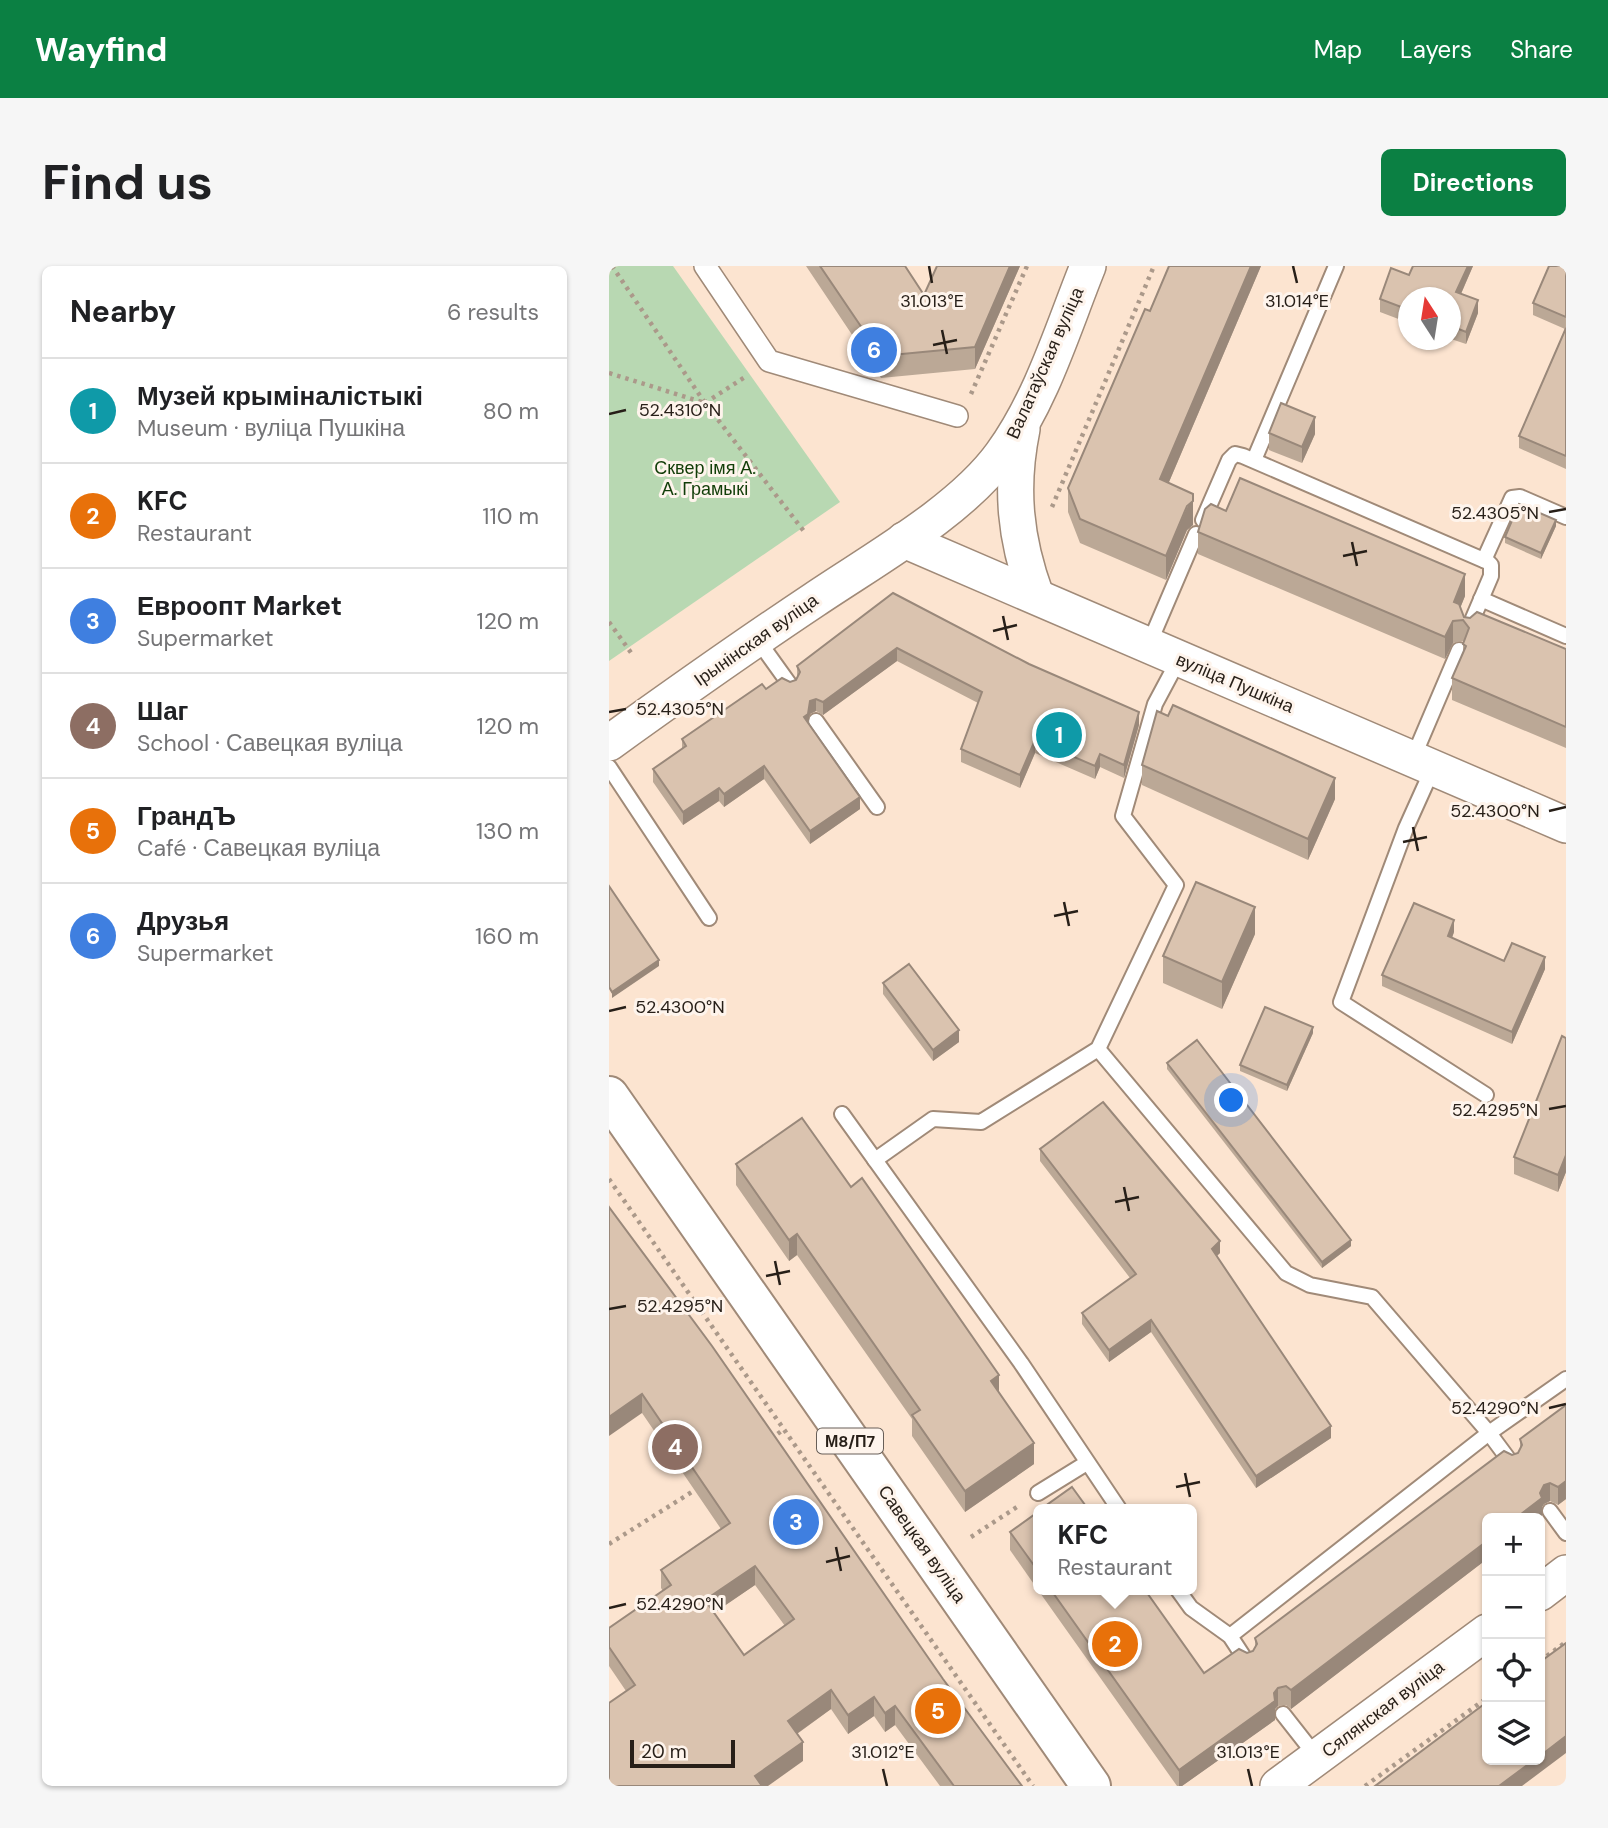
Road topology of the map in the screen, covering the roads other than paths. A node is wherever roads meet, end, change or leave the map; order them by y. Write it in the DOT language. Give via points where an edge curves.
graph roads {
  1 [pos="705,266"];
  2 [pos="1088,266"];
  3 [pos="1336,266"];
  4 [pos="951,414"];
  5 [pos="1024,419"];
  6 [pos="1254,460"];
  7 [pos="1566,517"];
  8 [pos="904,540"];
  9 [pos="1484,560"];
  10 [pos="1036,596"];
  11 [pos="1481,599"];
  12 [pos="1468,630"];
  13 [pos="1566,636"];
  14 [pos="757,638"];
  15 [pos="1459,650"];
  16 [pos="1164,652"];
  17 [pos="790,684"];
  18 [pos="816,721"];
  19 [pos="609,743"];
  20 [pos="1422,763"];
  21 [pos="609,767"];
  22 [pos="877,807"];
  23 [pos="1566,825"];
  24 [pos="709,918"];
  25 [pos="1098,1049"];
  26 [pos="1486,1095"];
  27 [pos="609,1096"];
  28 [pos="842,1114"];
  29 [pos="875,1160"];
  30 [pos="1566,1379"];
  31 [pos="1489,1433"];
  32 [pos="1085,1464"];
  33 [pos="1512,1464"];
  34 [pos="1038,1493"];
  35 [pos="1115,1504"];
  36 [pos="1550,1511"];
  37 [pos="1566,1534"];
  38 [pos="1566,1573"];
  39 [pos="1545,1589"];
  40 [pos="1182,1595"];
  41 [pos="1230,1636"];
  42 [pos="1482,1636"];
  43 [pos="1247,1662"];
  44 [pos="1283,1714"];
  45 [pos="1317,1758"];
  46 [pos="1091,1786"];
  47 [pos="1278,1786"];
  1 -- 4 [label="street" via="769,361"];
  2 -- 5 [label="street, Валатаўская вуліца"];
  3 -- 6 [label="lane"];
  5 -- 8 [label="street, Валатаўская вуліца" via="1000,457"];
  5 -- 10 [label="street" via="1015,469 1015,521"];
  6 -- 9 [label="lane"];
  6 -- 16 [label="lane" via="1235,454 1229,460 1199,528"];
  7 -- 9 [label="lane" via="1520,497 1512,498"];
  8 -- 10 [label="street, вуліца Пушкіна"];
  8 -- 14 [label="street, Ірынінская вуліца"];
  9 -- 11 [label="lane" via="1492,570"];
  10 -- 16 [label="street, вуліца Пушкіна"];
  11 -- 12 [label="lane"];
  11 -- 13 [label="lane"];
  14 -- 17 [label="lane"];
  14 -- 19 [label="street, Ірынінская вуліца"];
  15 -- 20 [label="lane"];
  16 -- 20 [label="street, вуліца Пушкіна"];
  16 -- 25 [label="lane" via="1155,704 1123,816 1177,885"];
  18 -- 22 [label="lane"];
  20 -- 23 [label="street, вуліца Пушкіна"];
  20 -- 26 [label="lane" via="1406,828 1341,1002"];
  21 -- 24 [label="lane"];
  25 -- 29 [label="lane" via="981,1122 933,1119"];
  25 -- 31 [label="lane" via="1286,1273 1310,1285 1372,1297"];
  27 -- 46 [label="main road, Савецкая вуліца / М8/П7"];
  28 -- 29 [label="lane"];
  29 -- 32 [label="lane" via="1021,1363"];
  30 -- 31 [label="lane"];
  31 -- 33 [label="lane"];
  31 -- 41 [label="lane"];
  32 -- 34 [label="lane"];
  32 -- 35 [label="lane"];
  36 -- 37 [label="lane"];
  38 -- 39 [label="street"];
  40 -- 41 [label="lane" via="1191,1608"];
  41 -- 43 [label="lane"];
  42 -- 45 [label="street, Сялянская вуліца"];
  44 -- 45 [label="lane"];
  45 -- 47 [label="street, Сялянская вуліца"];
}
